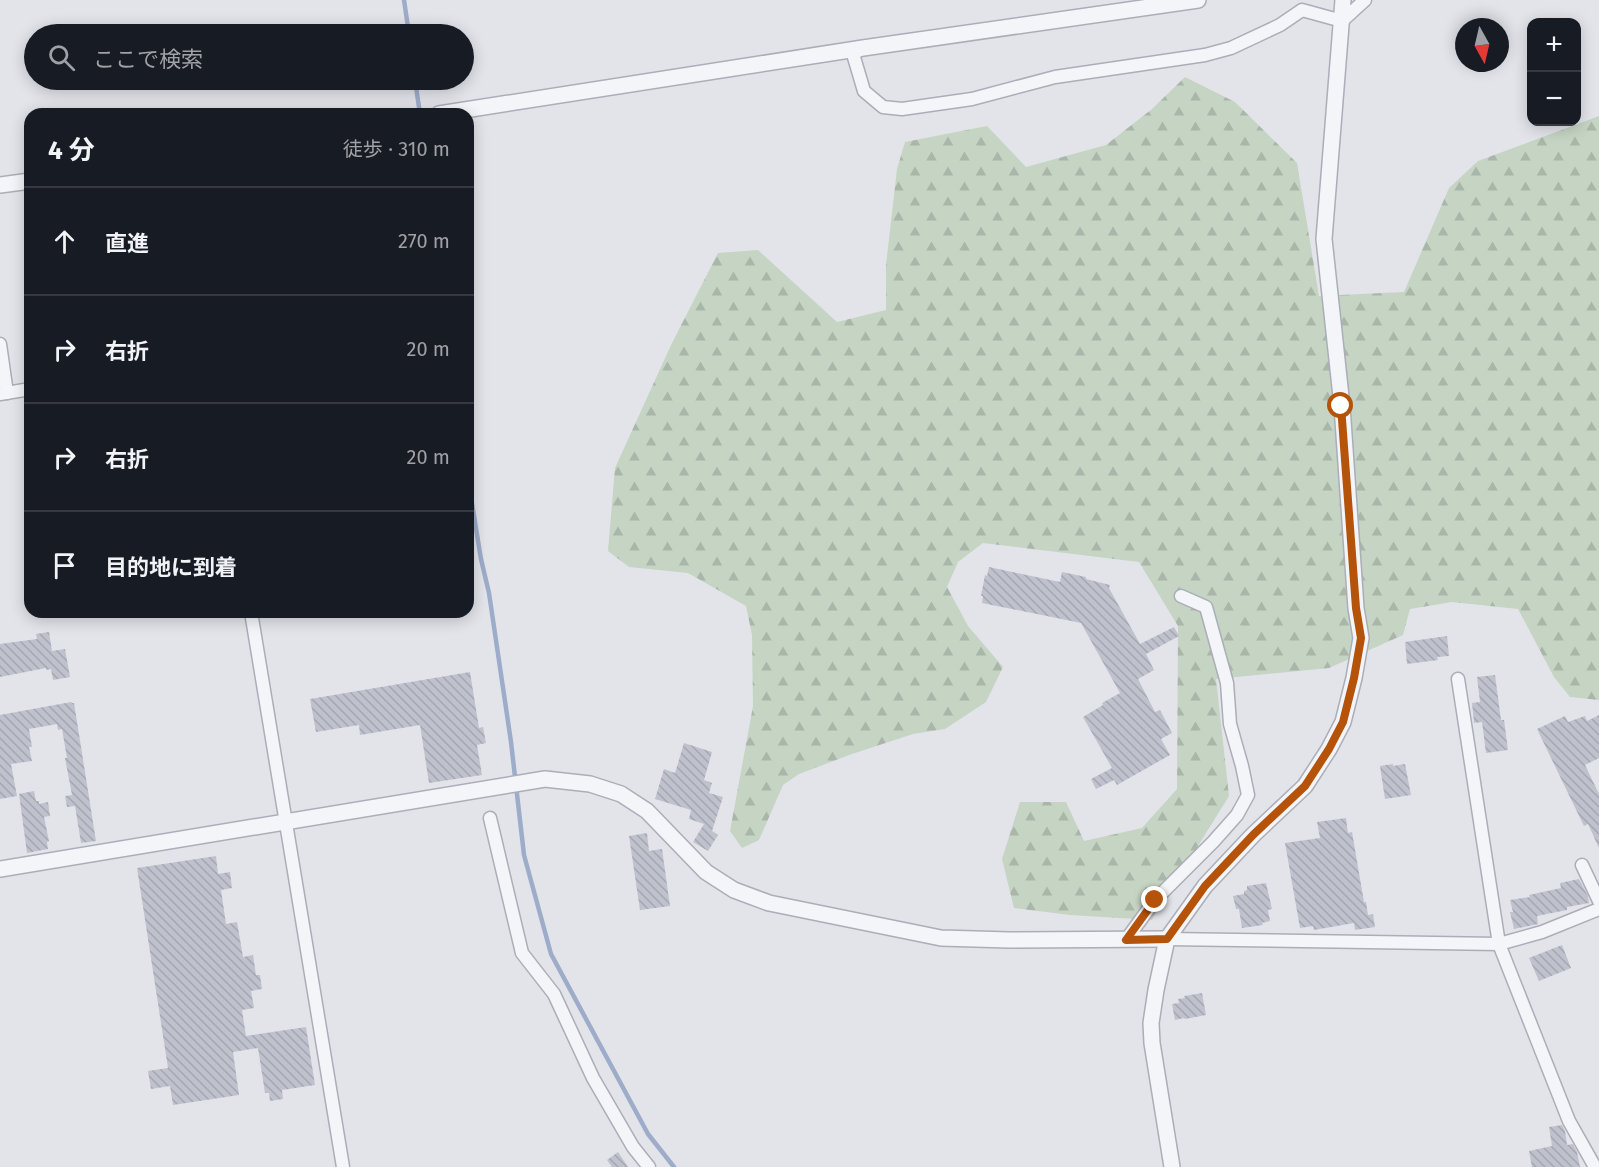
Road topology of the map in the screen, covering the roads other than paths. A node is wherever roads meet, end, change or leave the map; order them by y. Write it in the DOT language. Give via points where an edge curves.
graph roads {
  1 [pos="1198,0"];
  2 [pos="1343,0"];
  3 [pos="1365,0"];
  4 [pos="1342,21"];
  5 [pos="863,48"];
  6 [pos="474,109"];
  7 [pos="24,182"];
  8 [pos="0,186"];
  9 [pos="0,344"];
  10 [pos="24,390"];
  11 [pos="3,394"];
  12 [pos="1181,596"];
  13 [pos="252,618"];
  14 [pos="1458,679"];
  15 [pos="490,818"];
  16 [pos="285,822"];
  17 [pos="1582,865"];
  18 [pos="0,869"];
  19 [pos="1599,901"];
  20 [pos="1599,909"];
  21 [pos="1167,939"];
  22 [pos="1126,940"];
  23 [pos="1499,944"];
  24 [pos="343,1167"];
  25 [pos="649,1167"];
  26 [pos="1172,1167"];
  27 [pos="1596,1167"];
  1 -- 5 [label="street"];
  2 -- 4 [label="street"];
  3 -- 4 [label="street"];
  4 -- 5 [label="street" via="1302,10 1231,48 1204,55 1055,77 972,99 902,109 883,107 864,91 853,54"];
  4 -- 21 [label="street" via="1324,239 1361,638 1354,678 1343,722 1305,786 1205,886"];
  5 -- 6 [label="street"];
  7 -- 8 [label="street"];
  9 -- 11 [label="street"];
  10 -- 11 [label="street"];
  12 -- 22 [label="street" via="1206,607 1227,683 1230,724 1248,795 1237,815 1155,900"];
  13 -- 16 [label="street"];
  14 -- 23 [label="street"];
  15 -- 25 [label="street" via="522,954 554,994 593,1078"];
  16 -- 18 [label="street"];
  16 -- 22 [label="street" via="545,779 590,784 621,794 647,811 706,872 734,890 769,903 941,938"];
  16 -- 24 [label="street"];
  17 -- 19 [label="street"];
  20 -- 23 [label="street"];
  21 -- 22 [label="street"];
  21 -- 23 [label="street"];
  21 -- 26 [label="street" via="1151,1023"];
  23 -- 27 [label="street" via="1569,1121"];
}
